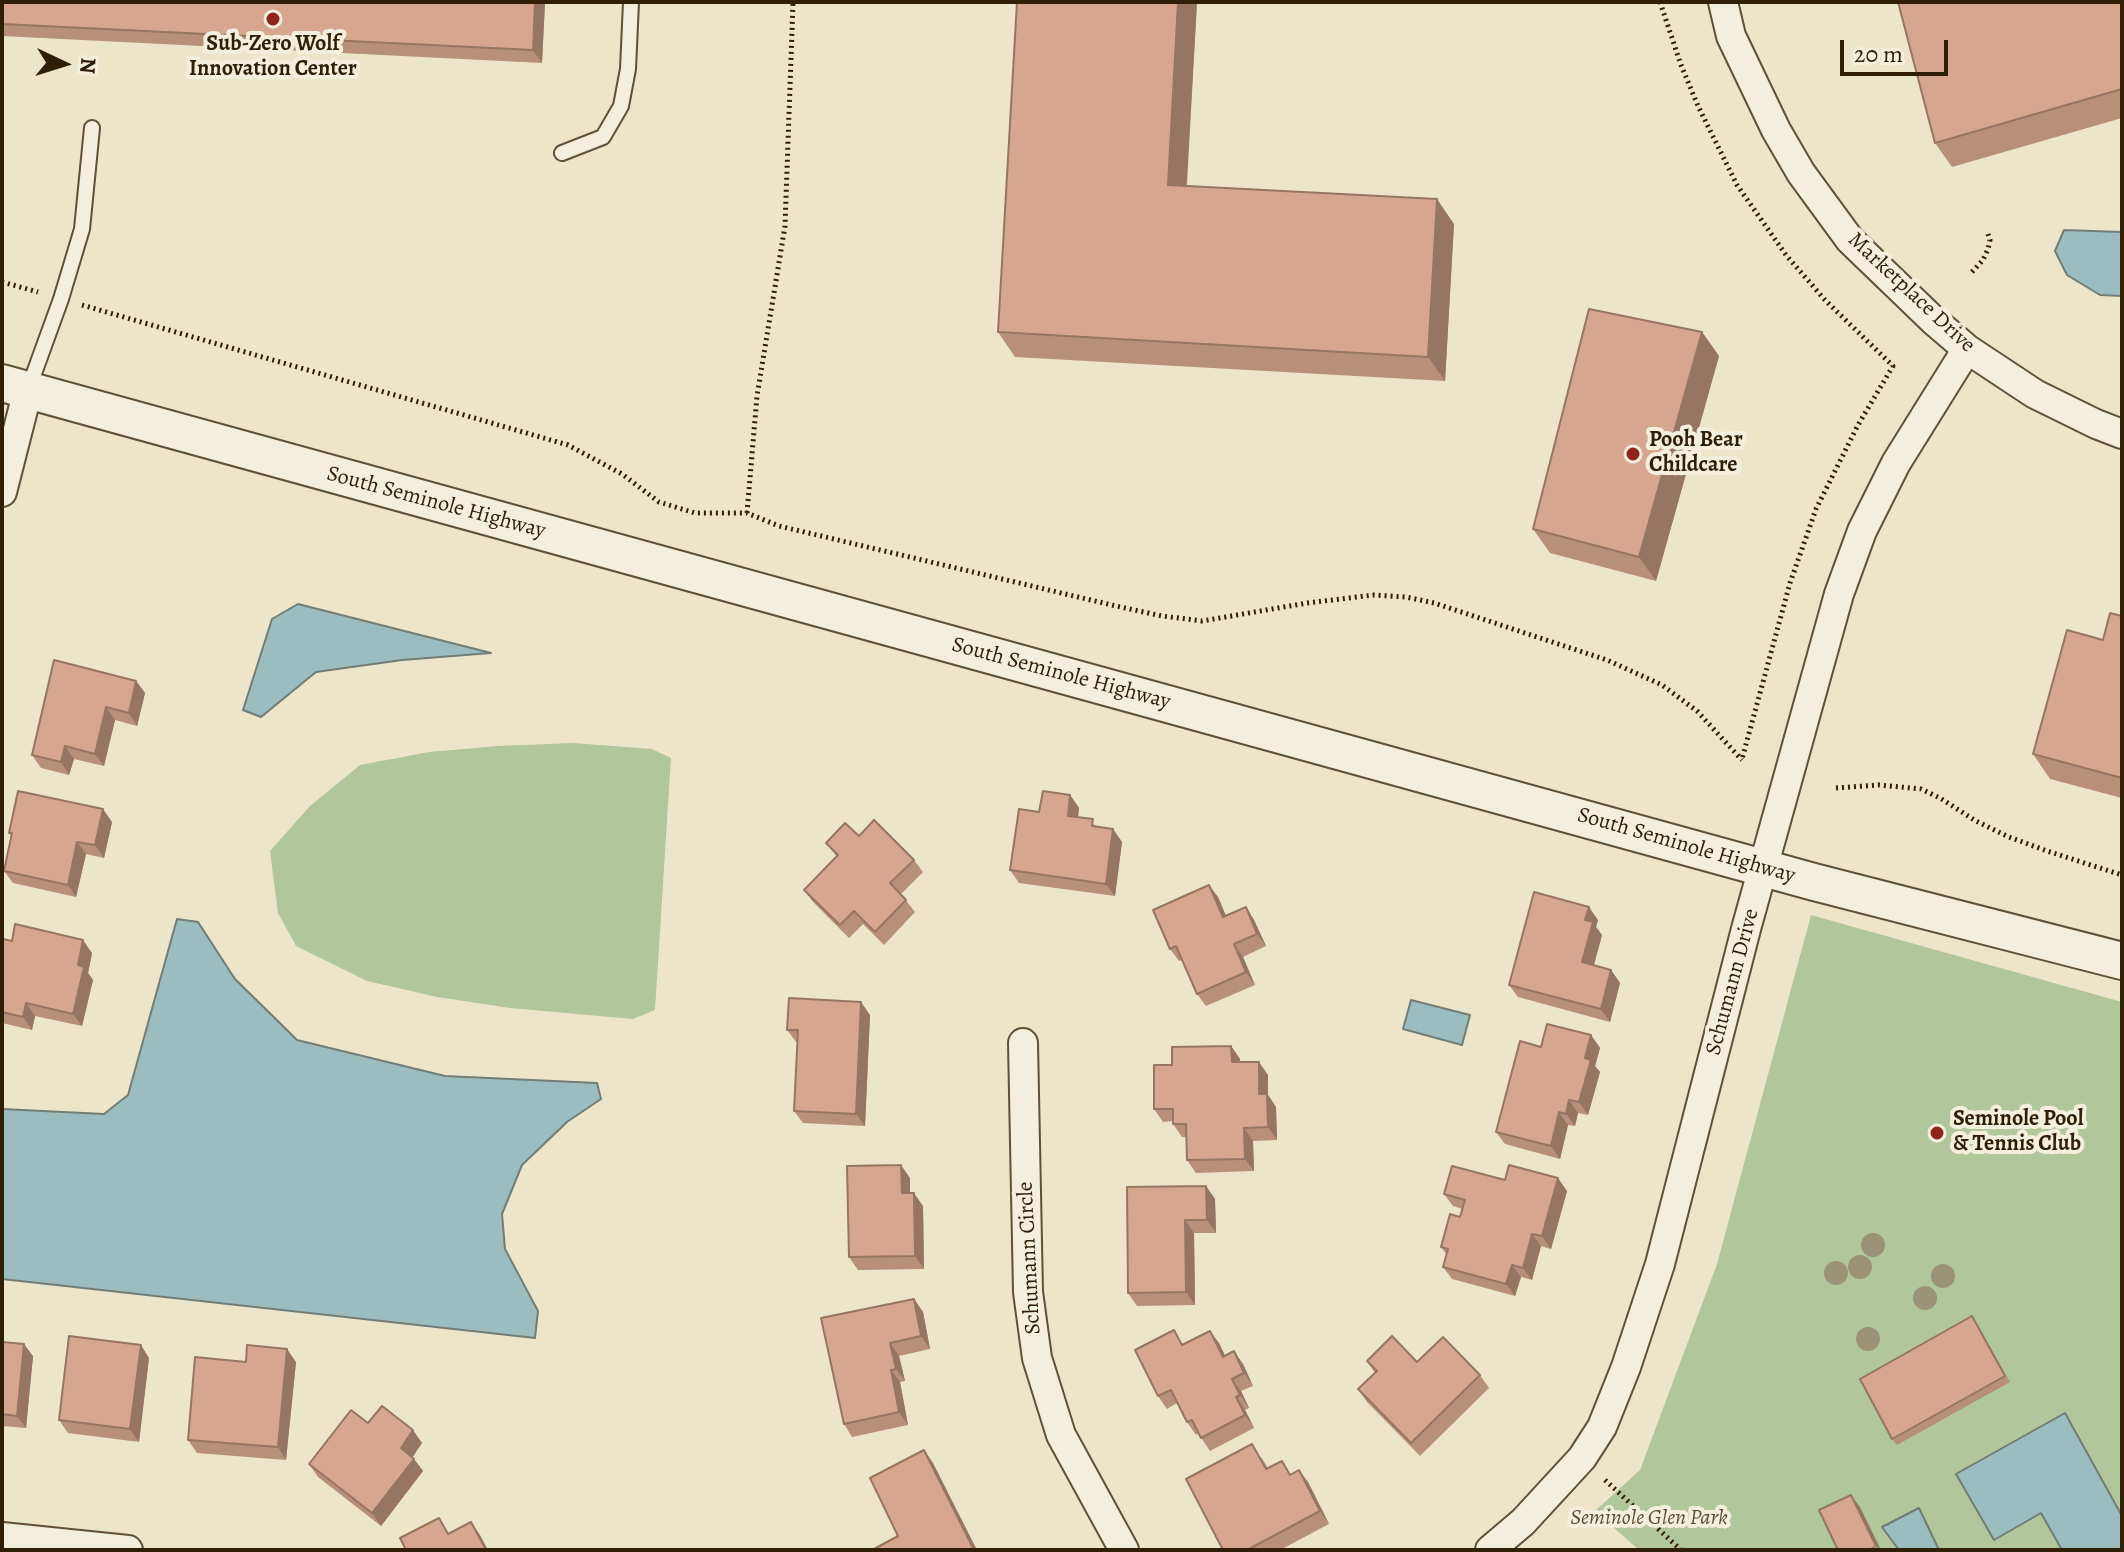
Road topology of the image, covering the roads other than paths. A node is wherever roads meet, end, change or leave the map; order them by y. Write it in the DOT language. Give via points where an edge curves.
graph roads {
  1 [pos="631,2"];
  2 [pos="1723,2"];
  3 [pos="92,128"];
  4 [pos="562,153"];
  5 [pos="1967,349"];
  6 [pos="15,386"];
  7 [pos="2122,434"];
  8 [pos="2,492"];
  9 [pos="1765,867"];
  10 [pos="2122,961"];
  11 [pos="1023,1043"];
  12 [pos="2,1537"];
  13 [pos="128,1550"];
  14 [pos="1124,1550"];
  15 [pos="1490,1550"];
  1 -- 4 [label="lane" via="621,106 603,137"];
  2 -- 5 [label="street, Marketplace Drive" via="1731,36 1801,173 1850,240"];
  3 -- 6 [label="lane" via="82,229 61,299"];
  5 -- 7 [label="street, Marketplace Drive" via="2035,394"];
  5 -- 9 [label="street, Schumann Drive" via="1896,463 1862,531 1839,594"];
  6 -- 8 [label="street"];
  6 -- 9 [label="street, South Seminole Highway"];
  9 -- 10 [label="street, South Seminole Highway"];
  9 -- 15 [label="street, Schumann Drive" via="1660,1264 1607,1415 1582,1458"];
  11 -- 14 [label="street, Schumann Circle" via="1028,1292 1037,1358 1061,1435"];
  12 -- 13 [label="street"];
}
